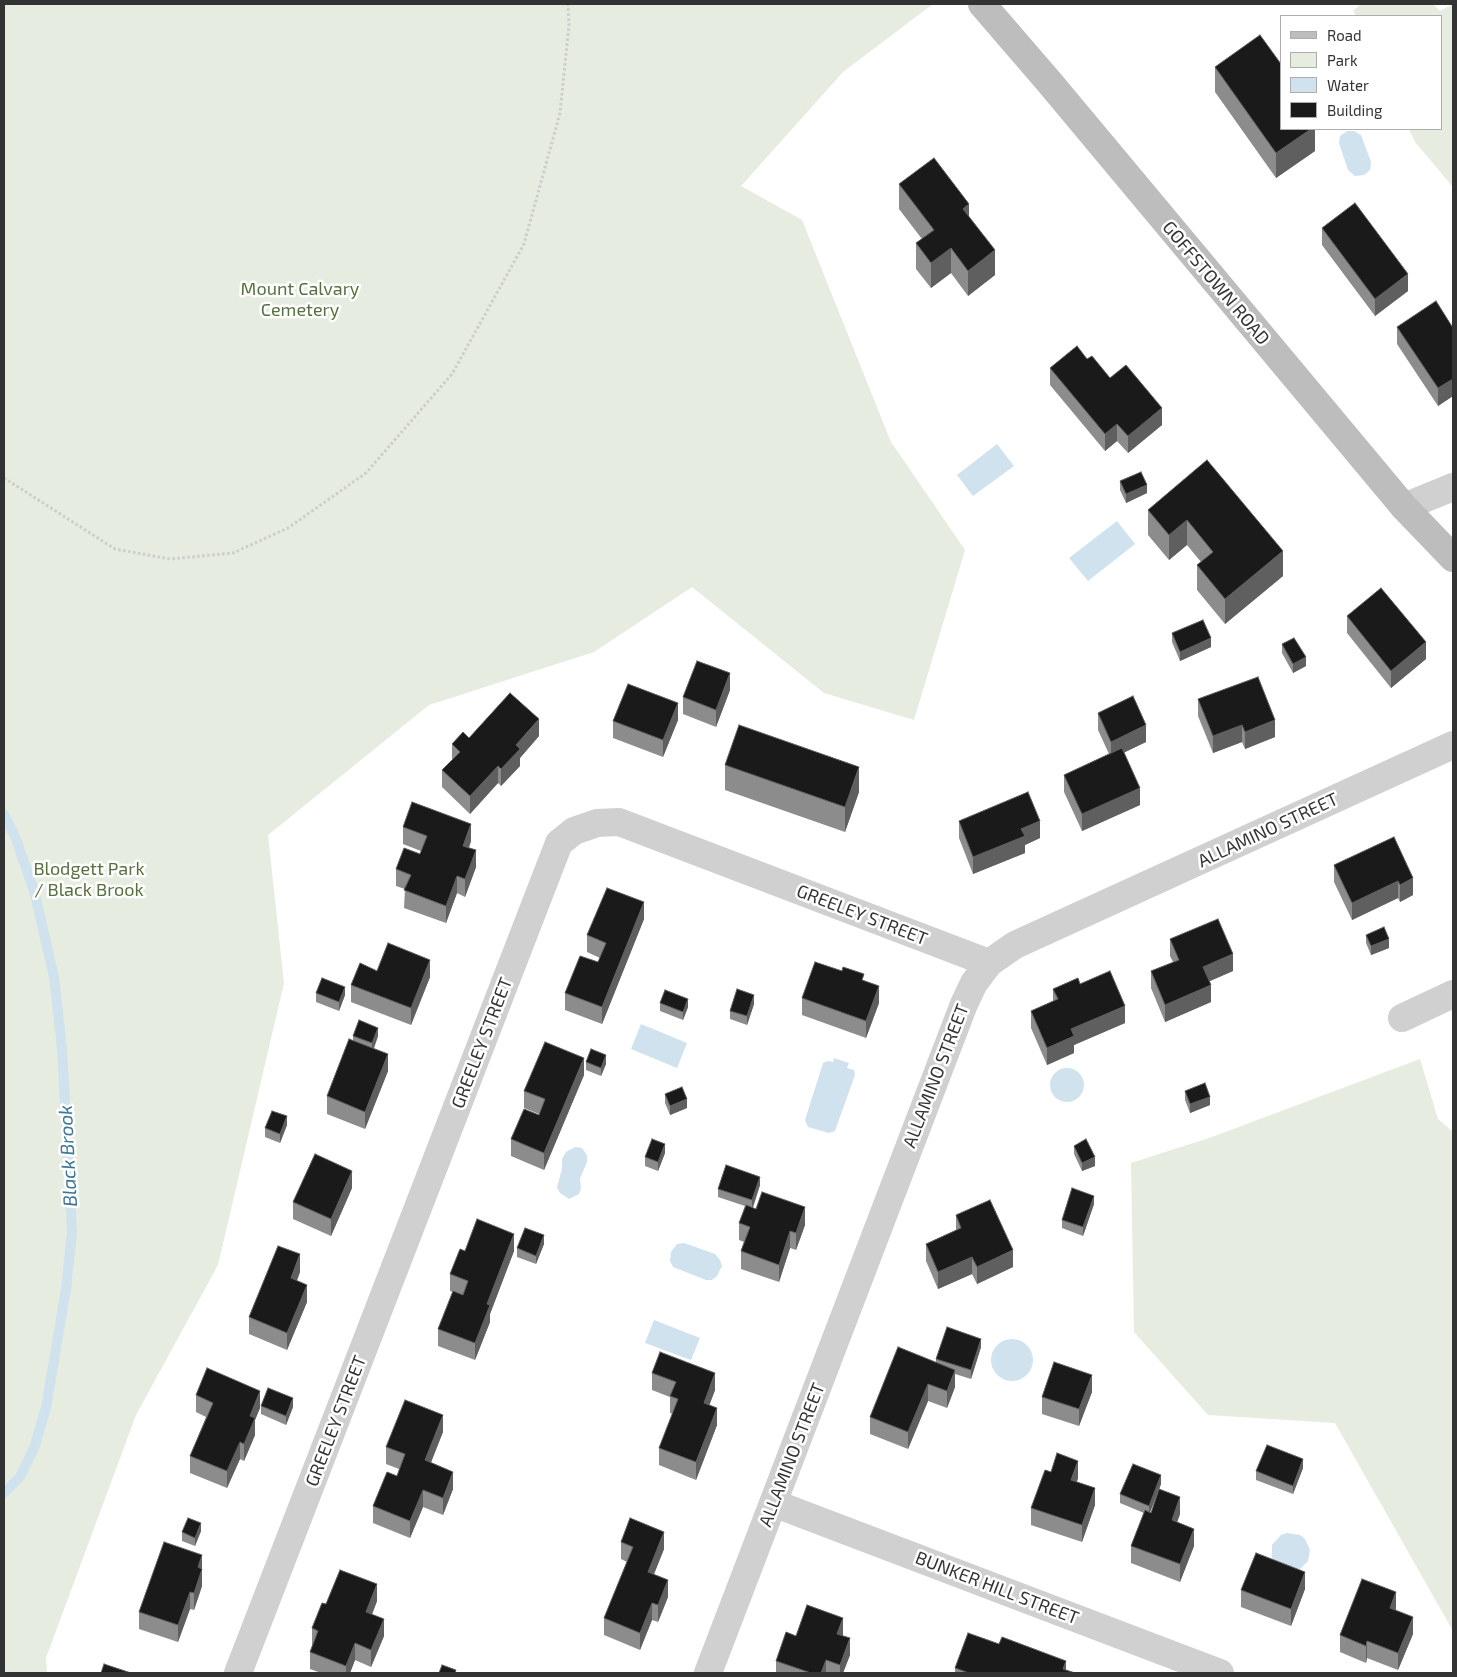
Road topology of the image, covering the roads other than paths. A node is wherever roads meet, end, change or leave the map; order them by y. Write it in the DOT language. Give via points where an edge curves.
graph roads {
  1 [pos="982,4"];
  2 [pos="1453,487"];
  3 [pos="1404,507"];
  4 [pos="1453,558"];
  5 [pos="1453,745"];
  6 [pos="989,963"];
  7 [pos="1453,994"];
  8 [pos="1402,1018"];
  9 [pos="773,1503"];
  10 [pos="238,1673"];
  11 [pos="708,1673"];
  12 [pos="1220,1673"];
  1 -- 3 [label="main road, GOFFSTOWN ROAD"];
  2 -- 3 [label="street"];
  3 -- 4 [label="main road, GOFFSTOWN ROAD"];
  5 -- 6 [label="street, ALLAMINO STREET" via="1015,946"];
  6 -- 9 [label="street, ALLAMINO STREET" via="964,1004"];
  6 -- 10 [label="street, GREELEY STREET" via="619,822 597,823 574,831 559,843"];
  7 -- 8 [label="street"];
  9 -- 11 [label="street, ALLAMINO STREET"];
  9 -- 12 [label="street, BUNKER HILL STREET"];
}
